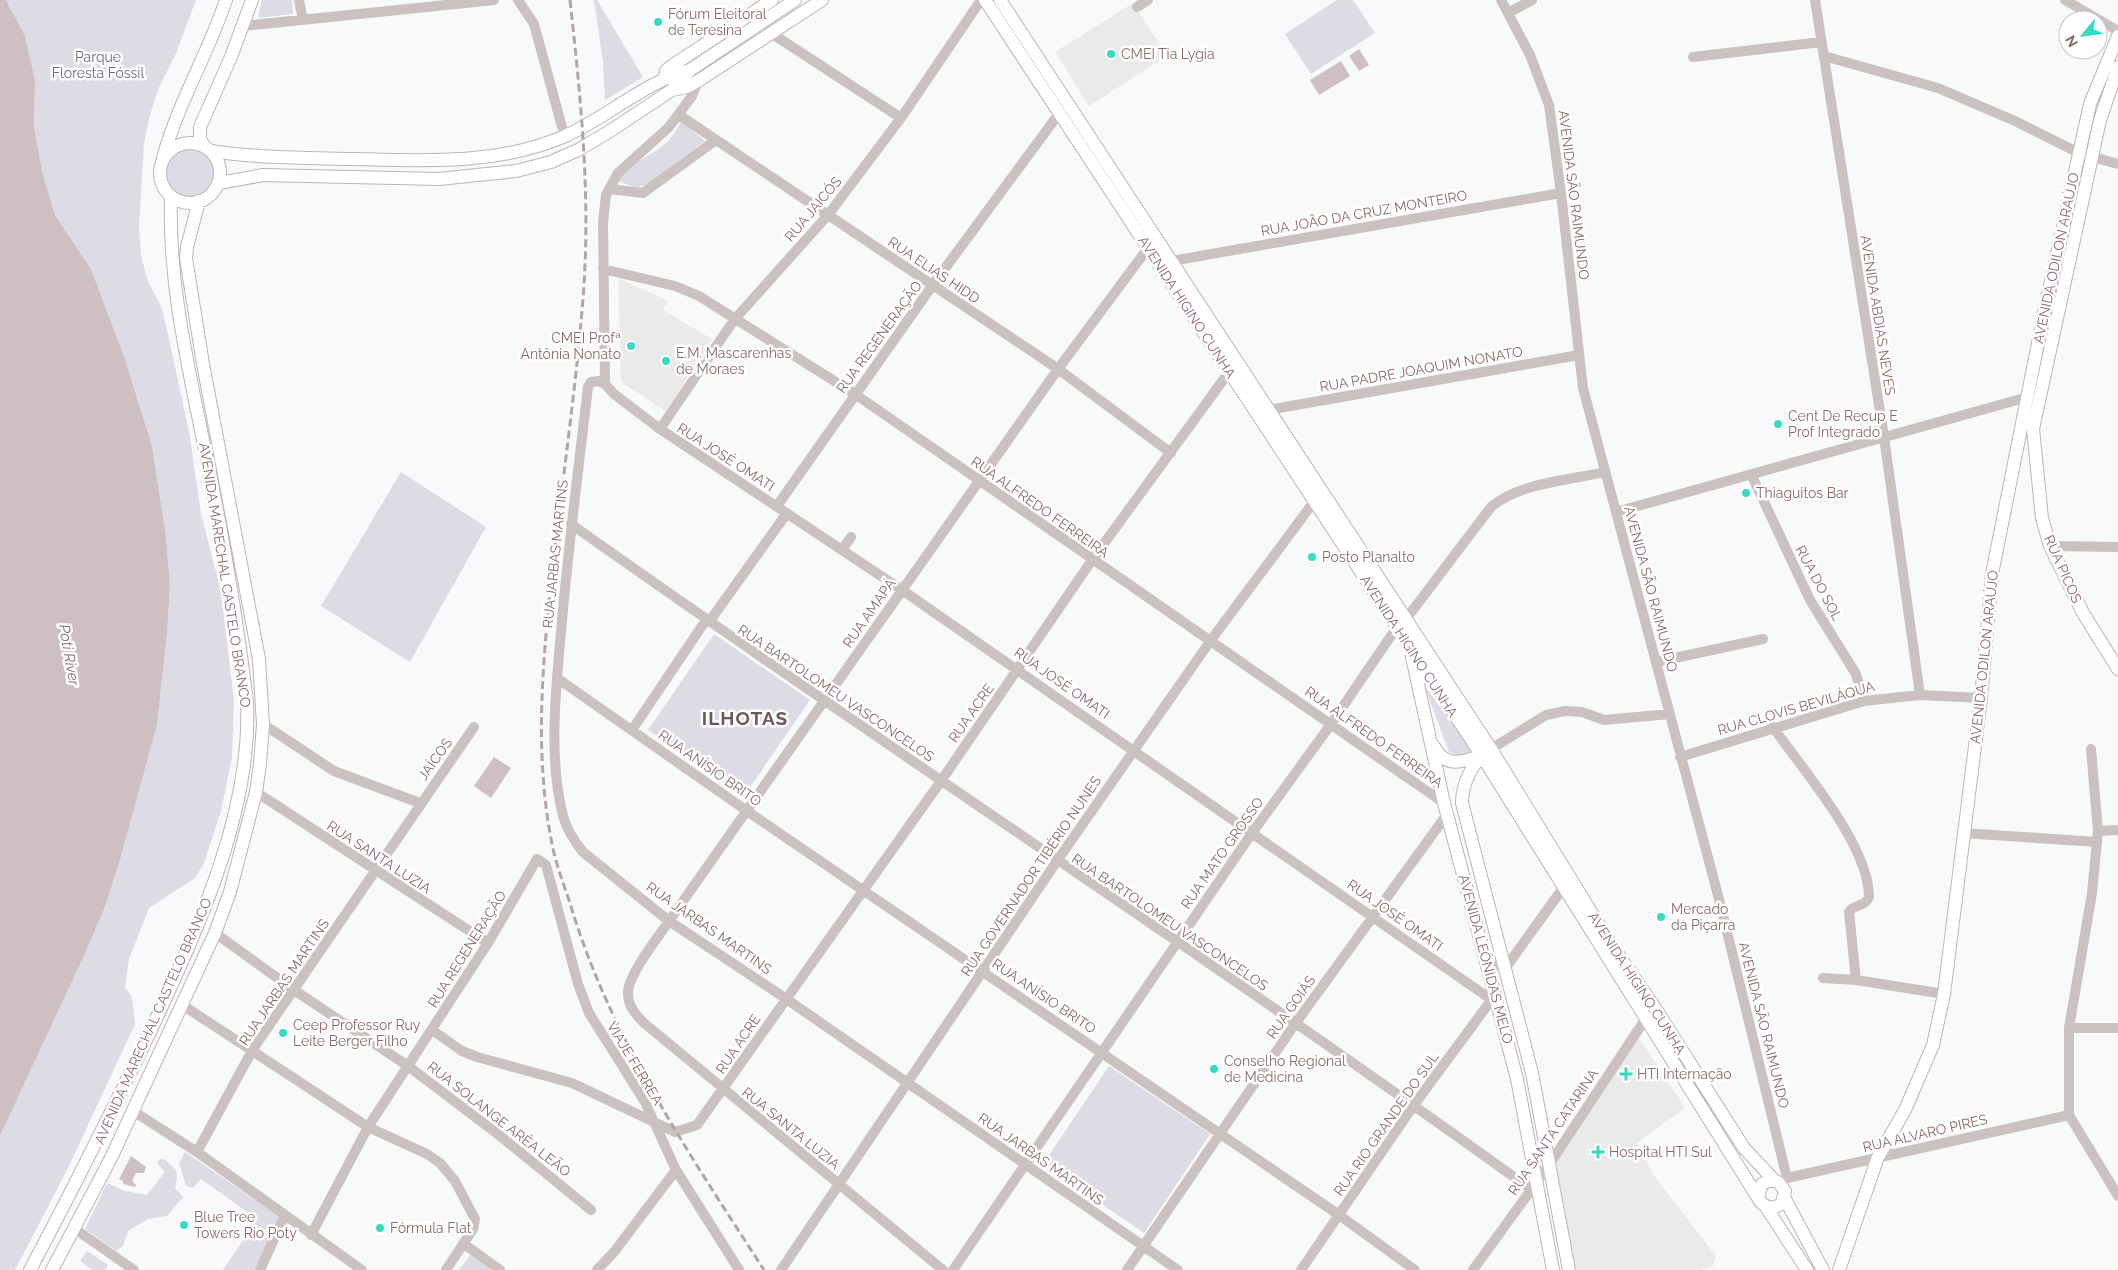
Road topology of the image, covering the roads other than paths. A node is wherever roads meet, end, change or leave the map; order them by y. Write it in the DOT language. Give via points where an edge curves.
graph roads {
  1 [pos="226,0"];
  2 [pos="252,0"];
  3 [pos="300,0"];
  4 [pos="368,0"];
  5 [pos="476,0"];
  6 [pos="494,0"];
  7 [pos="518,0"];
  8 [pos="772,0"];
  9 [pos="795,0"];
  10 [pos="822,0"];
  11 [pos="981,0"];
  12 [pos="985,0"];
  13 [pos="1148,0"];
  14 [pos="1501,0"];
  15 [pos="1532,0"];
  16 [pos="1814,0"];
  17 [pos="2065,0"];
  18 [pos="1004,1"];
  19 [pos="422,4"];
  20 [pos="1137,7"];
  21 [pos="369,12"];
  22 [pos="1508,12"];
  23 [pos="303,20"];
  24 [pos="243,26"];
  25 [pos="2118,31"];
  26 [pos="771,33"];
  27 [pos="2118,36"];
  28 [pos="1822,42"];
  29 [pos="1824,56"];
  30 [pos="1693,57"];
  31 [pos="2118,67"];
  32 [pos="690,70"];
  33 [pos="665,78"];
  34 [pos="698,81"];
  35 [pos="672,90"];
  36 [pos="1060,112"];
  37 [pos="679,115"];
  38 [pos="901,118"];
  39 [pos="562,127"];
  40 [pos="716,140"];
  41 [pos="207,149"];
  42 [pos="2079,153"];
  43 [pos="2092,157"];
  44 [pos="163,160"];
  45 [pos="2118,164"];
  46 [pos="218,183"];
  47 [pos="609,188"];
  48 [pos="1561,193"];
  49 [pos="171,196"];
  50 [pos="199,202"];
  51 [pos="828,216"];
  52 [pos="1148,248"];
  53 [pos="1171,261"];
  54 [pos="603,269"];
  55 [pos="932,286"];
  56 [pos="734,320"];
  57 [pos="1579,355"];
  58 [pos="188,363"];
  59 [pos="203,364"];
  60 [pos="1058,369"];
  61 [pos="1229,372"];
  62 [pos="605,384"];
  63 [pos="855,394"];
  64 [pos="2034,401"];
  65 [pos="1268,410"];
  66 [pos="660,430"];
  67 [pos="1884,437"];
  68 [pos="1171,453"];
  69 [pos="1605,472"];
  70 [pos="1752,476"];
  71 [pos="980,482"];
  72 [pos="1328,501"];
  73 [pos="1313,503"];
  74 [pos="777,506"];
  75 [pos="1616,512"];
  76 [pos="787,513"];
  77 [pos="217,516"];
  78 [pos="233,517"];
  79 [pos="571,524"];
  80 [pos="850,537"];
  81 [pos="2050,546"];
  82 [pos="2118,547"];
  83 [pos="842,550"];
  84 [pos="1092,560"];
  85 [pos="902,590"];
  86 [pos="708,621"];
  87 [pos="1401,623"];
  88 [pos="1763,639"];
  89 [pos="1211,640"];
  90 [pos="1410,649"];
  91 [pos="1656,662"];
  92 [pos="1018,669"];
  93 [pos="2118,669"];
  94 [pos="557,678"];
  95 [pos="1920,695"];
  96 [pos="1981,698"];
  97 [pos="824,700"];
  98 [pos="1864,701"];
  99 [pos="1670,714"];
  100 [pos="263,724"];
  101 [pos="1331,724"];
  102 [pos="474,727"];
  103 [pos="1773,728"];
  104 [pos="632,730"];
  105 [pos="1430,741"];
  106 [pos="2091,749"];
  107 [pos="1134,750"];
  108 [pos="1486,753"];
  109 [pos="1680,756"];
  110 [pos="941,781"];
  111 [pos="256,792"];
  112 [pos="419,807"];
  113 [pos="1446,808"];
  114 [pos="747,811"];
  115 [pos="2118,830"];
  116 [pos="2098,831"];
  117 [pos="1252,833"];
  118 [pos="1963,834"];
  119 [pos="2097,842"];
  120 [pos="537,859"];
  121 [pos="1057,861"];
  122 [pos="376,872"];
  123 [pos="1563,888"];
  124 [pos="863,890"];
  125 [pos="1374,916"];
  126 [pos="669,921"];
  127 [pos="215,933"];
  128 [pos="488,943"];
  129 [pos="1176,943"];
  130 [pos="1505,965"];
  131 [pos="1488,967"];
  132 [pos="982,971"];
  133 [pos="1823,978"];
  134 [pos="1856,980"];
  135 [pos="294,990"];
  136 [pos="1944,994"];
  137 [pos="1494,997"];
  138 [pos="785,998"];
  139 [pos="629,1001"];
  140 [pos="181,1004"];
  141 [pos="1657,1011"];
  142 [pos="1646,1019"];
  143 [pos="1295,1024"];
  144 [pos="2069,1028"];
  145 [pos="2118,1028"];
  146 [pos="432,1030"];
  147 [pos="253,1049"];
  148 [pos="1101,1052"];
  149 [pos="408,1066"];
  150 [pos="907,1083"];
  151 [pos="723,1090"];
  152 [pos="1414,1105"];
  153 [pos="133,1111"];
  154 [pos="2069,1115"];
  155 [pos="654,1123"];
  156 [pos="368,1126"];
  157 [pos="1220,1134"];
  158 [pos="94,1150"];
  159 [pos="197,1152"];
  160 [pos="1878,1157"];
  161 [pos="111,1158"];
  162 [pos="1024,1164"];
  163 [pos="1549,1165"];
  164 [pos="676,1170"];
  165 [pos="1781,1181"];
  166 [pos="838,1184"];
  167 [pos="1535,1186"];
  168 [pos="2118,1196"];
  169 [pos="1785,1199"];
  170 [pos="1762,1202"];
  171 [pos="591,1210"];
  172 [pos="285,1215"];
  173 [pos="1339,1215"];
  174 [pos="75,1228"];
  175 [pos="311,1235"];
  176 [pos="464,1244"];
  177 [pos="1144,1246"];
  178 [pos="30,1270"];
  179 [pos="52,1270"];
  180 [pos="134,1270"];
  181 [pos="260,1270"];
  182 [pos="362,1270"];
  183 [pos="446,1270"];
  184 [pos="500,1270"];
  185 [pos="597,1270"];
  186 [pos="739,1270"];
  187 [pos="781,1270"];
  188 [pos="943,1270"];
  189 [pos="954,1270"];
  190 [pos="1127,1270"];
  191 [pos="1178,1270"];
  192 [pos="1301,1270"];
  193 [pos="1415,1270"];
  194 [pos="1473,1270"];
  195 [pos="1553,1270"];
  196 [pos="1569,1270"];
  197 [pos="1807,1270"];
  198 [pos="1823,1270"];
  199 [pos="1839,1270"];
  1 -- 44 [label="main road" via="178,112"];
  2 -- 24 [label="main road"];
  3 -- 23 [label="street"];
  4 -- 21 [label="street"];
  5 -- 6 [label="street"];
  5 -- 19 [label="street"];
  7 -- 39 [label="street" via="534,24"];
  8 -- 33 [label="main road" via="670,67"];
  9 -- 32 [label="main road"];
  10 -- 26 [label="main road"];
  11 -- 38 [label="street, RUA JAICÓS"];
  12 -- 36 [label="main road, AVENIDA HIGINO CUNHA"];
  13 -- 20 [label="street"];
  14 -- 22 [label="street, AVENIDA SÃO RAIMUNDO"];
  15 -- 22 [label="street"];
  16 -- 28 [label="street, AVENIDA ABDIAS NEVES"];
  17 -- 25 [label="street"];
  18 -- 53 [label="main road, AVENIDA HIGINO CUNHA"];
  19 -- 21 [label="street"];
  21 -- 23 [label="street"];
  22 -- 48 [label="street, AVENIDA SÃO RAIMUNDO" via="1540,76 1549,105"];
  23 -- 24 [label="street"];
  24 -- 41 [label="main road" via="200,127 200,139"];
  26 -- 34 [label="main road"];
  26 -- 38 [label="street"];
  27 -- 42 [label="main road, AVENIDA ODILON ARAÚJO" via="2096,86"];
  28 -- 29 [label="street, AVENIDA ABDIAS NEVES"];
  28 -- 30 [label="street"];
  29 -- 42 [label="street" via="1938,88"];
  29 -- 67 [label="street, AVENIDA ABDIAS NEVES"];
  31 -- 43 [label="main road, AVENIDA ODILON ARAÚJO" via="2100,120"];
  32 -- 33 [label="main road"];
  32 -- 35 [label="main road"];
  33 -- 41 [label="main road" via="564,136 512,153 424,161 254,156"];
  34 -- 35 [label="main road"];
  34 -- 37 [label="street"];
  35 -- 46 [label="main road" via="578,150 551,162 516,171 438,179 263,175"];
  36 -- 52 [label="main road, AVENIDA HIGINO CUNHA"];
  36 -- 55 [label="street, RUA REGENERAÇÃO"];
  37 -- 40 [label="street, RUA ELIAS HIDD"];
  37 -- 47 [label="street" via="632,158"];
  38 -- 51 [label="street, RUA JAICÓS"];
  40 -- 47 [label="street" via="642,193"];
  40 -- 51 [label="street, RUA ELIAS HIDD"];
  41 -- 44 [label="main road" via="185,143 176,146"];
  41 -- 46 [label="main road" via="218,161"];
  42 -- 43 [label="street"];
  42 -- 64 [label="main road, AVENIDA ODILON ARAÚJO" via="2044,308"];
  43 -- 45 [label="street"];
  43 -- 64 [label="main road, AVENIDA ODILON ARAÚJO"];
  44 -- 49 [label="main road" via="161,180"];
  46 -- 50 [label="main road" via="208,197"];
  47 -- 54 [label="street" via="603,222"];
  48 -- 53 [label="street, RUA JOÃO DA CRUZ MONTEIRO"];
  48 -- 57 [label="street, AVENIDA SÃO RAIMUNDO"];
  49 -- 50 [label="main road" via="180,201"];
  49 -- 58 [label="main road, AVENIDA MARECHAL CASTELO BRANCO" via="174,282"];
  50 -- 59 [label="main road, AVENIDA MARECHAL CASTELO BRANCO" via="186,258"];
  51 -- 55 [label="street, RUA ELIAS HIDD"];
  51 -- 56 [label="street, RUA JAICÓS"];
  52 -- 60 [label="street, RUA AMAPÁ"];
  52 -- 61 [label="main road, AVENIDA HIGINO CUNHA"];
  53 -- 65 [label="main road, AVENIDA HIGINO CUNHA"];
  54 -- 56 [label="street, RUA ALFREDO FERREIRA" via="675,286 698,296"];
  54 -- 62 [label="street"];
  55 -- 60 [label="street, RUA ELIAS HIDD"];
  55 -- 63 [label="street, RUA REGENERAÇÃO"];
  56 -- 63 [label="street, RUA ALFREDO FERREIRA"];
  56 -- 66 [label="street, RUA JAICÓS"];
  57 -- 65 [label="street, RUA PADRE JOAQUIM NONATO"];
  57 -- 69 [label="street, AVENIDA SÃO RAIMUNDO" via="1583,388"];
  58 -- 59 [label="main road"];
  58 -- 77 [label="main road, AVENIDA MARECHAL CASTELO BRANCO"];
  59 -- 78 [label="main road, AVENIDA MARECHAL CASTELO BRANCO"];
  60 -- 68 [label="street, RUA ELIAS HIDD"];
  60 -- 71 [label="street, RUA AMAPÁ"];
  61 -- 68 [label="street, RUA ACRE"];
  61 -- 73 [label="main road, AVENIDA HIGINO CUNHA"];
  62 -- 66 [label="street, RUA JOSÉ OMATI"];
  62 -- 79 [label="street, RUA JARBAS MARTINS" via="594,380 588,387"];
  63 -- 71 [label="street, RUA ALFREDO FERREIRA"];
  63 -- 74 [label="street, RUA REGENERAÇÃO"];
  64 -- 67 [label="street" via="2021,399"];
  64 -- 81 [label="main road, RUA PICOS" via="2033,429 2042,518"];
  64 -- 96 [label="main road, AVENIDA ODILON ARAÚJO" via="1992,574"];
  65 -- 72 [label="main road, AVENIDA HIGINO CUNHA"];
  66 -- 74 [label="street, RUA JOSÉ OMATI"];
  67 -- 70 [label="street"];
  67 -- 95 [label="street, AVENIDA ABDIAS NEVES"];
  68 -- 84 [label="street, RUA ACRE"];
  69 -- 75 [label="street, AVENIDA SÃO RAIMUNDO"];
  69 -- 87 [label="street, RUA MATO GROSSO" via="1517,491 1501,498"];
  70 -- 75 [label="street"];
  70 -- 98 [label="street, RUA DO SOL" via="1810,600 1856,674"];
  71 -- 84 [label="street, RUA ALFREDO FERREIRA"];
  71 -- 85 [label="street, RUA AMAPÁ"];
  72 -- 73 [label="street"];
  72 -- 87 [label="main road, AVENIDA HIGINO CUNHA"];
  73 -- 87 [label="main road, AVENIDA HIGINO CUNHA"];
  73 -- 89 [label="street, RUA GOVERNADOR TIBÉRIO NUNES"];
  74 -- 76 [label="street, RUA JOSÉ OMATI"];
  75 -- 91 [label="street, AVENIDA SÃO RAIMUNDO"];
  76 -- 83 [label="street, RUA JOSÉ OMATI"];
  76 -- 86 [label="street"];
  77 -- 78 [label="main road"];
  77 -- 158 [label="main road, AVENIDA MARECHAL CASTELO BRANCO" via="247,702 238,794 216,880 195,934"];
  78 -- 100 [label="main road, AVENIDA MARECHAL CASTELO BRANCO" via="259,659"];
  79 -- 86 [label="street, RUA BARTOLOMEU VASCONCELOS"];
  79 -- 94 [label="street, RUA JARBAS MARTINS"];
  80 -- 83 [label="street"];
  81 -- 82 [label="street"];
  81 -- 93 [label="main road, RUA PICOS" via="2083,613"];
  83 -- 85 [label="street, RUA JOSÉ OMATI"];
  84 -- 89 [label="street, RUA ALFREDO FERREIRA"];
  84 -- 92 [label="street, RUA ACRE"];
  85 -- 92 [label="street, RUA JOSÉ OMATI"];
  85 -- 97 [label="street, RUA AMAPÁ"];
  86 -- 97 [label="street, RUA BARTOLOMEU VASCONCELOS"];
  86 -- 104 [label="street"];
  87 -- 90 [label="main road, AVENIDA HIGINO CUNHA"];
  87 -- 101 [label="street, RUA MATO GROSSO"];
  87 -- 108 [label="main road, AVENIDA HIGINO CUNHA"];
  88 -- 91 [label="street"];
  89 -- 101 [label="street, RUA ALFREDO FERREIRA"];
  89 -- 107 [label="street, RUA GOVERNADOR TIBÉRIO NUNES"];
  90 -- 105 [label="main road, AVENIDA LEÔNIDAS MELO"];
  90 -- 108 [label="main road, AVENIDA HIGINO CUNHA"];
  91 -- 99 [label="street, AVENIDA SÃO RAIMUNDO"];
  92 -- 107 [label="street, RUA JOSÉ OMATI"];
  92 -- 110 [label="street, RUA ACRE"];
  94 -- 104 [label="street, RUA ANÍSIO BRITO"];
  94 -- 126 [label="street, RUA JARBAS MARTINS" via="554,698 557,768 568,830 583,852"];
  95 -- 96 [label="street, RUA CLOVIS BEVILÁQUA"];
  95 -- 98 [label="street, RUA CLOVIS BEVILÁQUA"];
  96 -- 118 [label="main road, AVENIDA ODILON ARAÚJO"];
  97 -- 110 [label="street, RUA BARTOLOMEU VASCONCELOS"];
  97 -- 114 [label="street, RUA AMAPÁ"];
  98 -- 103 [label="street, RUA CLOVIS BEVILÁQUA"];
  99 -- 108 [label="street" via="1604,720 1582,712 1555,712"];
  99 -- 109 [label="street, AVENIDA SÃO RAIMUNDO"];
  100 -- 111 [label="main road, AVENIDA MARECHAL CASTELO BRANCO"];
  100 -- 112 [label="street" via="334,771 417,802"];
  101 -- 113 [label="street, RUA ALFREDO FERREIRA"];
  101 -- 117 [label="street, RUA MATO GROSSO"];
  102 -- 112 [label="street, JAÍCOS"];
  103 -- 109 [label="street, RUA CLOVIS BEVILÁQUA"];
  103 -- 134 [label="street" via="1838,817 1857,850 1869,897 1849,912"];
  104 -- 114 [label="street, RUA ANÍSIO BRITO"];
  105 -- 108 [label="main road" via="1438,754 1449,762"];
  105 -- 113 [label="main road, AVENIDA LEÔNIDAS MELO"];
  106 -- 116 [label="street"];
  107 -- 117 [label="street, RUA JOSÉ OMATI"];
  107 -- 121 [label="street, RUA GOVERNADOR TIBÉRIO NUNES"];
  108 -- 123 [label="main road, AVENIDA HIGINO CUNHA"];
  108 -- 130 [label="main road, AVENIDA LEÔNIDAS MELO" via="1466,780 1462,802"];
  108 -- 141 [label="main road, AVENIDA HIGINO CUNHA"];
  109 -- 165 [label="street, AVENIDA SÃO RAIMUNDO" via="1719,899"];
  110 -- 121 [label="street, RUA BARTOLOMEU VASCONCELOS"];
  110 -- 124 [label="street, RUA ACRE"];
  111 -- 122 [label="street, RUA SANTA LUZIA"];
  111 -- 127 [label="main road, AVENIDA MARECHAL CASTELO BRANCO" via="230,892"];
  112 -- 122 [label="street, RUA JARBAS MARTINS"];
  113 -- 125 [label="street, RUA GOIÁS"];
  113 -- 131 [label="main road, AVENIDA LEÔNIDAS MELO"];
  114 -- 124 [label="street, RUA ANÍSIO BRITO"];
  114 -- 126 [label="street, RUA AMAPÁ"];
  115 -- 116 [label="street"];
  116 -- 119 [label="street"];
  117 -- 125 [label="street, RUA JOSÉ OMATI"];
  117 -- 129 [label="street, RUA MATO GROSSO"];
  118 -- 119 [label="street"];
  118 -- 136 [label="main road, AVENIDA ODILON ARAÚJO"];
  119 -- 144 [label="street" via="2092,894"];
  120 -- 128 [label="street, RUA REGENERAÇÃO"];
  120 -- 155 [label="street, VIAJE FERREA" via="546,865 578,984 590,1013 631,1076"];
  121 -- 129 [label="street, RUA BARTOLOMEU VASCONCELOS"];
  121 -- 132 [label="street, RUA GOVERNADOR TIBÉRIO NUNES"];
  122 -- 128 [label="street, RUA SANTA LUZIA"];
  122 -- 135 [label="street, RUA JARBAS MARTINS"];
  123 -- 130 [label="street"];
  123 -- 142 [label="main road, AVENIDA HIGINO CUNHA"];
  124 -- 132 [label="street, RUA ANÍSIO BRITO"];
  124 -- 138 [label="street, RUA ACRE"];
  125 -- 137 [label="street, RUA JOSÉ OMATI"];
  125 -- 143 [label="street, RUA GOIÁS"];
  126 -- 138 [label="street, RUA JARBAS MARTINS"];
  126 -- 139 [label="street, RUA AMAPÁ" via="632,978 627,991"];
  127 -- 135 [label="street, RUA SOLANGE ARÊA LEÃO"];
  127 -- 140 [label="main road, AVENIDA MARECHAL CASTELO BRANCO"];
  128 -- 146 [label="street, RUA REGENERAÇÃO"];
  129 -- 143 [label="street, RUA BARTOLOMEU VASCONCELOS"];
  129 -- 148 [label="street, RUA MATO GROSSO"];
  130 -- 131 [label="street"];
  130 -- 163 [label="main road, AVENIDA LEÔNIDAS MELO" via="1532,1074"];
  131 -- 137 [label="main road, AVENIDA LEÔNIDAS MELO"];
  132 -- 148 [label="street, RUA ANÍSIO BRITO"];
  132 -- 150 [label="street, RUA GOVERNADOR TIBÉRIO NUNES"];
  133 -- 134 [label="street"];
  134 -- 136 [label="street"];
  135 -- 147 [label="street, RUA JARBAS MARTINS"];
  135 -- 149 [label="street, RUA SOLANGE ARÊA LEÃO"];
  136 -- 160 [label="main road, AVENIDA ODILON ARAÚJO" via="1933,1046 1925,1066"];
  137 -- 152 [label="street, RUA RIO GRANDE DO SUL"];
  137 -- 167 [label="main road, AVENIDA LEÔNIDAS MELO" via="1517,1080"];
  138 -- 150 [label="street, RUA JARBAS MARTINS"];
  138 -- 151 [label="street, RUA ACRE"];
  139 -- 151 [label="street, RUA SANTA LUZIA" via="633,1012 644,1023"];
  140 -- 147 [label="street"];
  140 -- 153 [label="main road, AVENIDA MARECHAL CASTELO BRANCO"];
  141 -- 142 [label="street, RUA SANTA CATARINA"];
  141 -- 165 [label="main road, AVENIDA HIGINO CUNHA" via="1744,1148"];
  142 -- 163 [label="street, RUA SANTA CATARINA"];
  142 -- 170 [label="main road, AVENIDA HIGINO CUNHA"];
  143 -- 152 [label="street, RUA BARTOLOMEU VASCONCELOS"];
  143 -- 157 [label="street, RUA GOIÁS"];
  144 -- 145 [label="street"];
  144 -- 154 [label="street"];
  146 -- 149 [label="street, RUA REGENERAÇÃO"];
  146 -- 155 [label="street" via="462,1051 572,1083"];
  147 -- 156 [label="street"];
  147 -- 159 [label="street, RUA JARBAS MARTINS"];
  148 -- 157 [label="street, RUA ANÍSIO BRITO"];
  148 -- 162 [label="street, RUA MATO GROSSO"];
  149 -- 156 [label="street, RUA REGENERAÇÃO"];
  149 -- 171 [label="street, RUA SOLANGE ARÊA LEÃO"];
  150 -- 162 [label="street, RUA JARBAS MARTINS"];
  150 -- 166 [label="street, RUA GOVERNADOR TIBÉRIO NUNES"];
  151 -- 155 [label="street, RUA ACRE" via="696,1125 675,1132"];
  151 -- 166 [label="street, RUA SANTA LUZIA"];
  152 -- 167 [label="street, RUA BARTOLOMEU VASCONCELOS"];
  152 -- 173 [label="street, RUA RIO GRANDE DO SUL"];
  153 -- 159 [label="street"];
  153 -- 161 [label="main road, AVENIDA MARECHAL CASTELO BRANCO"];
  154 -- 160 [label="street, RUA ALVARO PIRES"];
  154 -- 168 [label="street"];
  155 -- 164 [label="street, VIAJE FERREA"];
  156 -- 175 [label="street, RUA REGENERAÇÃO"];
  156 -- 176 [label="street" via="440,1163 475,1219 474,1229"];
  157 -- 173 [label="street, RUA ANÍSIO BRITO"];
  157 -- 177 [label="street, RUA GOIÁS"];
  158 -- 161 [label="main road"];
  158 -- 178 [label="main road, AVENIDA MARECHAL CASTELO BRANCO"];
  159 -- 172 [label="street"];
  160 -- 165 [label="street, RUA ALVARO PIRES"];
  160 -- 199 [label="main road, AVENIDA ODILON ARAÚJO"];
  161 -- 174 [label="main road, AVENIDA MARECHAL CASTELO BRANCO"];
  162 -- 177 [label="street, RUA JARBAS MARTINS"];
  162 -- 189 [label="street, RUA MATO GROSSO"];
  163 -- 167 [label="street, RUA SANTA CATARINA"];
  163 -- 196 [label="main road, AVENIDA LEÔNIDAS MELO"];
  164 -- 185 [label="street"];
  164 -- 186 [label="street, VIAJE FERREA"];
  165 -- 169 [label="main road"];
  165 -- 170 [label="main road" via="1762,1184"];
  166 -- 187 [label="street, RUA GOVERNADOR TIBÉRIO NUNES"];
  166 -- 188 [label="street, RUA SANTA LUZIA"];
  167 -- 194 [label="street, RUA SANTA CATARINA"];
  167 -- 195 [label="main road, AVENIDA LEÔNIDAS MELO"];
  169 -- 170 [label="main road" via="1775,1207"];
  169 -- 198 [label="main road"];
  170 -- 197 [label="main road, AVENIDA HIGINO CUNHA"];
  172 -- 175 [label="street"];
  172 -- 181 [label="street"];
  173 -- 192 [label="street, RUA RIO GRANDE DO SUL"];
  173 -- 193 [label="street, RUA ANÍSIO BRITO"];
  174 -- 179 [label="main road, AVENIDA MARECHAL CASTELO BRANCO"];
  174 -- 180 [label="street"];
  175 -- 182 [label="street"];
  176 -- 183 [label="street"];
  176 -- 184 [label="street"];
  177 -- 190 [label="street, RUA GOIÁS"];
  177 -- 191 [label="street, RUA JARBAS MARTINS"];
}
